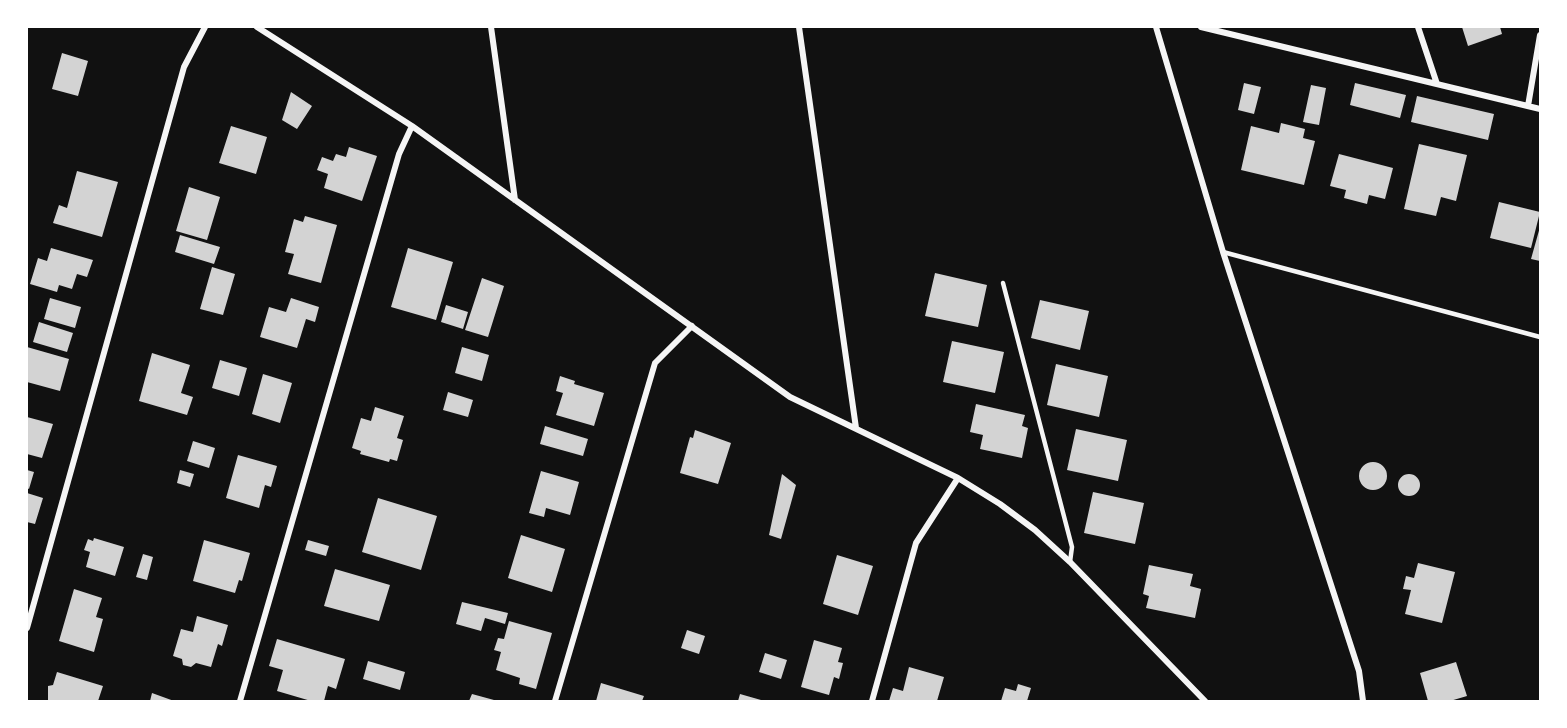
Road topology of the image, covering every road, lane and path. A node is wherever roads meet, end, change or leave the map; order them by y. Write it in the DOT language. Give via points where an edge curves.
graph roads {
  1 [pos="205,27"];
  2 [pos="257,27"];
  3 [pos="491,27"];
  4 [pos="799,27"];
  5 [pos="1156,27"];
  6 [pos="1201,27"];
  7 [pos="1418,27"];
  8 [pos="1540,35"];
  9 [pos="1437,84"];
  10 [pos="1528,106"];
  11 [pos="1540,109"];
  12 [pos="412,126"];
  13 [pos="515,200"];
  14 [pos="1223,252"];
  15 [pos="1002,283"];
  16 [pos="692,326"];
  17 [pos="1540,337"];
  18 [pos="856,428"];
  19 [pos="958,478"];
  20 [pos="1070,562"];
  21 [pos="27,628"];
  22 [pos="240,701"];
  23 [pos="555,701"];
  24 [pos="872,701"];
  25 [pos="1204,701"];
  26 [pos="1363,701"];
  1 -- 21 [label="street" via="184,67"];
  2 -- 12 [label="street"];
  3 -- 13 [label="street"];
  4 -- 18 [label="street"];
  5 -- 14 [label="street"];
  6 -- 9 [label="street"];
  7 -- 9 [label="street"];
  8 -- 10 [label="street"];
  9 -- 10 [label="street"];
  10 -- 11 [label="street"];
  12 -- 13 [label="street"];
  12 -- 22 [label="street" via="399,154"];
  13 -- 16 [label="street"];
  14 -- 17 [label="lane"];
  14 -- 26 [label="street" via="1359,670"];
  15 -- 20 [label="lane" via="1072,547"];
  16 -- 18 [label="street" via="790,397"];
  16 -- 23 [label="street" via="655,363"];
  18 -- 19 [label="street"];
  19 -- 20 [label="street" via="1035,530"];
  19 -- 24 [label="street" via="916,543"];
  20 -- 25 [label="street"];
}
